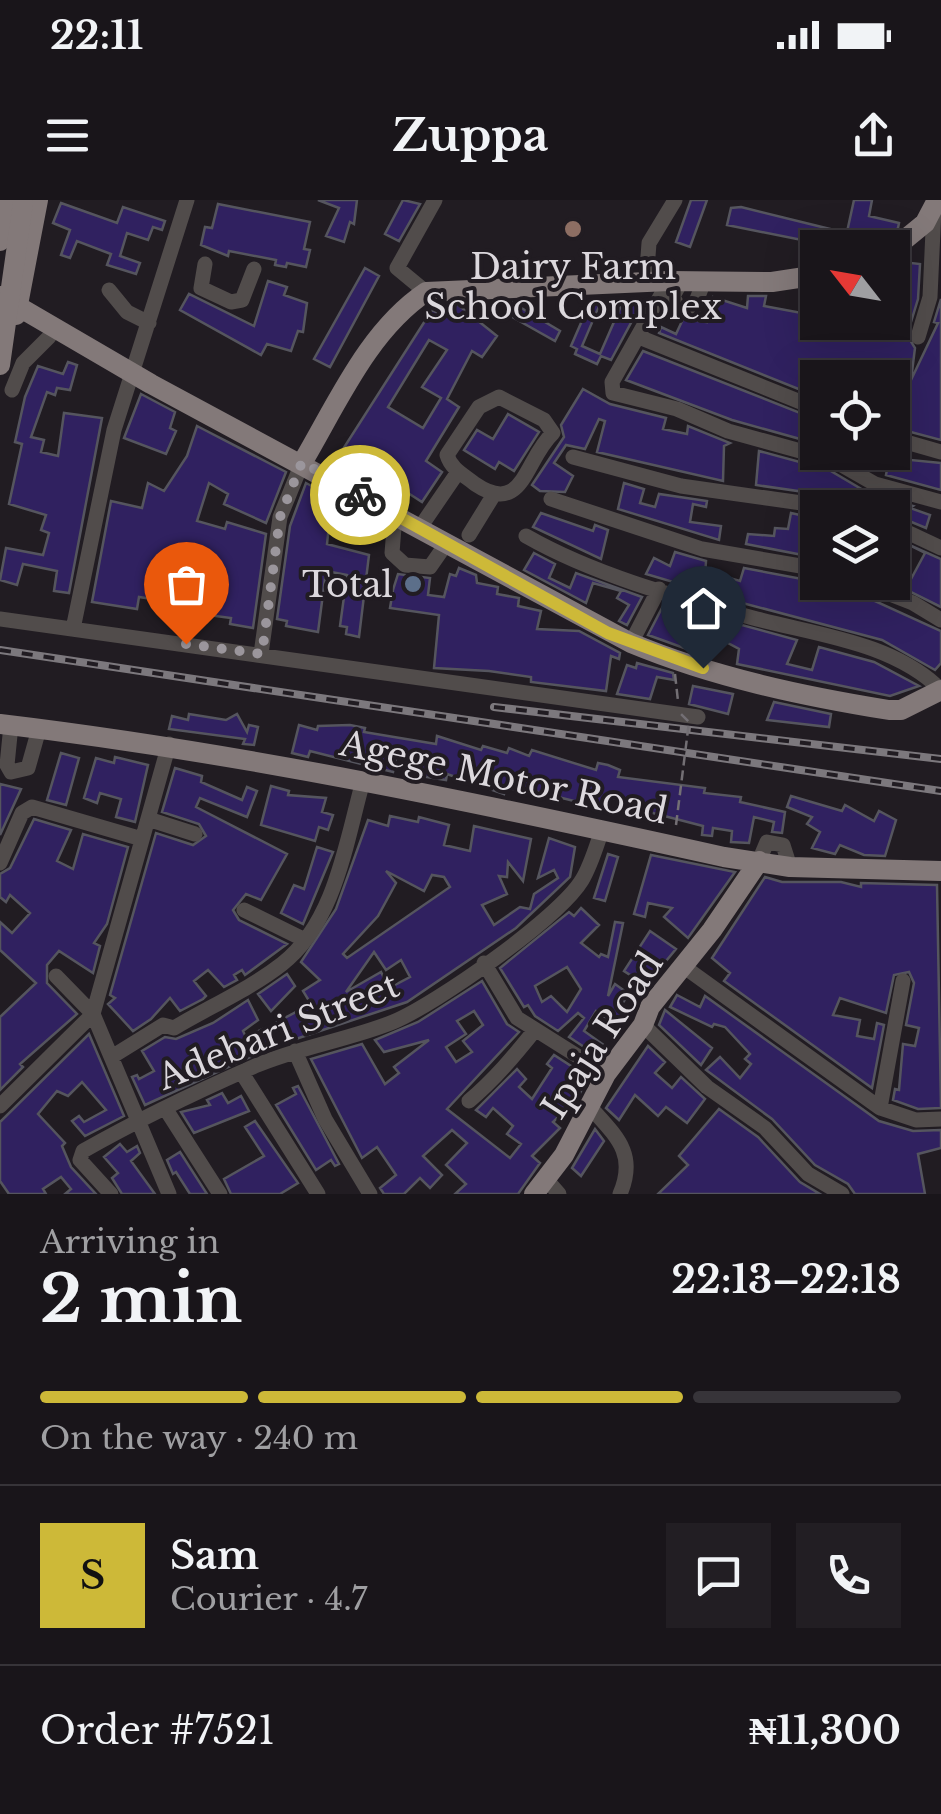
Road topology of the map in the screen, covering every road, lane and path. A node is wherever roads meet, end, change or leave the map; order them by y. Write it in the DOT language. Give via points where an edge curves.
graph roads {
  1 [pos="435,200"];
  2 [pos="675,200"];
  3 [pos="19,201"];
  4 [pos="184,201"];
  5 [pos="936,203"];
  6 [pos="910,238"];
  7 [pos="0,240"];
  8 [pos="28,251"];
  9 [pos="205,264"];
  10 [pos="254,269"];
  11 [pos="800,278"];
  12 [pos="675,281"];
  13 [pos="704,281"];
  14 [pos="646,283"];
  15 [pos="109,290"];
  16 [pos="426,292"];
  17 [pos="936,298"];
  18 [pos="8,308"];
  19 [pos="149,323"];
  20 [pos="50,330"];
  21 [pos="918,336"];
  22 [pos="639,338"];
  23 [pos="0,365"];
  24 [pos="131,374"];
  25 [pos="12,390"];
  26 [pos="800,401"];
  27 [pos="910,443"];
  28 [pos="941,452"];
  29 [pos="573,457"];
  30 [pos="302,462"];
  31 [pos="458,472"];
  32 [pos="494,496"];
  33 [pos="551,499"];
  34 [pos="941,502"];
  35 [pos="800,503"];
  36 [pos="395,515"];
  37 [pos="419,529"];
  38 [pos="910,533"];
  39 [pos="470,535"];
  40 [pos="526,536"];
  41 [pos="446,544"];
  42 [pos="941,548"];
  43 [pos="800,566"];
  44 [pos="658,590"];
  45 [pos="904,600"];
  46 [pos="0,619"];
  47 [pos="941,620"];
  48 [pos="73,629"];
  49 [pos="631,643"];
  50 [pos="262,654"];
  51 [pos="674,661"];
  52 [pos="941,690"];
  53 [pos="698,717"];
  54 [pos="4,721"];
  55 [pos="48,729"];
  56 [pos="169,744"];
  57 [pos="363,781"];
  58 [pos="148,819"];
  59 [pos="676,825"];
  60 [pos="602,830"];
  61 [pos="195,834"];
  62 [pos="142,839"];
  63 [pos="758,861"];
  64 [pos="0,862"];
  65 [pos="941,871"];
  66 [pos="244,910"];
  67 [pos="306,940"];
  68 [pos="484,963"];
  69 [pos="683,966"];
  70 [pos="56,976"];
  71 [pos="903,981"];
  72 [pos="93,1014"];
  73 [pos="643,1025"];
  74 [pos="535,1030"];
  75 [pos="295,1051"];
  76 [pos="113,1056"];
  77 [pos="242,1073"];
  78 [pos="606,1074"];
  79 [pos="469,1101"];
  80 [pos="0,1106"];
  81 [pos="166,1108"];
  82 [pos="591,1108"];
  83 [pos="880,1108"];
  84 [pos="139,1119"];
  85 [pos="941,1120"];
  86 [pos="540,1186"];
  87 [pos="835,1193"];
  88 [pos="110,1194"];
  89 [pos="168,1194"];
  90 [pos="220,1194"];
  91 [pos="318,1194"];
  92 [pos="370,1194"];
  93 [pos="560,1194"];
  94 [pos="620,1194"];
  1 -- 16 [label="street" via="396,268"];
  2 -- 14 [label="street" via="649,243"];
  3 -- 7 [label="main road"];
  3 -- 8 [label="main road"];
  3 -- 23 [label="main road, bridge"];
  4 -- 19 [label="street"];
  5 -- 6 [label="main road"];
  5 -- 17 [label="street"];
  8 -- 18 [label="main road"];
  8 -- 20 [label="main road" via="30,285"];
  9 -- 10 [label="street" via="201,288 231,302 242,300"];
  11 -- 13 [label="main road"];
  12 -- 13 [label="main road"];
  12 -- 13 [label="street" via="673,296 685,309"];
  12 -- 14 [label="main road"];
  12 -- 22 [label="street"];
  14 -- 16 [label="main road"];
  15 -- 19 [label="street" via="127,312"];
  16 -- 30 [label="main road" via="397,311 377,338"];
  17 -- 21 [label="street"];
  18 -- 20 [label="main road"];
  19 -- 24 [label="street"];
  20 -- 24 [label="main road"];
  20 -- 25 [label="street" via="23,363"];
  22 -- 26 [label="street"];
  22 -- 34 [label="street" via="612,382 613,393 833,460 875,484"];
  24 -- 30 [label="main road"];
  24 -- 48 [label="street"];
  27 -- 28 [label="street"];
  29 -- 35 [label="street" via="680,486"];
  30 -- 36 [label="main road"];
  30 -- 50 [label="street" via="280,517"];
  31 -- 32 [label="street"];
  31 -- 32 [label="street" via="450,464 450,448 489,400 499,397 544,420 553,433 520,487"];
  31 -- 37 [label="street"];
  32 -- 39 [label="street"];
  33 -- 43 [label="street" via="702,548"];
  36 -- 37 [label="main road"];
  36 -- 41 [label="street" via="391,545 397,560 426,569"];
  37 -- 41 [label="main road"];
  38 -- 42 [label="street"];
  40 -- 44 [label="street"];
  41 -- 49 [label="main road"];
  44 -- 49 [label="street"];
  44 -- 52 [label="street" via="854,643"];
  45 -- 47 [label="street"];
  46 -- 48 [label="street"];
  48 -- 50 [label="street"];
  49 -- 51 [label="main road"];
  50 -- 53 [label="street"];
  51 -- 52 [label="main road" via="890,710"];
  51 -- 59 [label="path, bridge" via="679,712 689,722"];
  54 -- 55 [label="main road, Agege Motor Road"];
  54 -- 55 [label="street" via="11,772 28,768"];
  55 -- 56 [label="main road, Agege Motor Road"];
  56 -- 57 [label="main road, Agege Motor Road"];
  56 -- 58 [label="street"];
  57 -- 60 [label="main road, Agege Motor Road"];
  57 -- 67 [label="street" via="342,859"];
  58 -- 61 [label="street"];
  58 -- 62 [label="street"];
  60 -- 63 [label="main road, Agege Motor Road"];
  60 -- 68 [label="street, Adebari Street" via="570,896"];
  62 -- 64 [label="street" via="32,806 22,813"];
  62 -- 72 [label="street"];
  63 -- 65 [label="main road, Agege Motor Road"];
  63 -- 69 [label="main road, Ipaja Road"];
  66 -- 67 [label="street"];
  67 -- 76 [label="street" via="282,964"];
  68 -- 74 [label="street" via="518,1018"];
  68 -- 75 [label="street, Adebari Street" via="395,1021"];
  69 -- 73 [label="main road, Ipaja Road"];
  69 -- 83 [label="street"];
  70 -- 72 [label="street"];
  71 -- 83 [label="street"];
  72 -- 76 [label="street"];
  72 -- 80 [label="street"];
  73 -- 78 [label="main road, Ipaja Road"];
  73 -- 87 [label="street"];
  74 -- 78 [label="street"];
  74 -- 79 [label="street" via="504,1072"];
  75 -- 77 [label="street, Adebari Street"];
  75 -- 92 [label="street"];
  76 -- 84 [label="street"];
  77 -- 81 [label="street, Adebari Street"];
  77 -- 91 [label="street"];
  78 -- 82 [label="main road, Ipaja Road"];
  81 -- 84 [label="street, Adebari Street"];
  81 -- 90 [label="street"];
  82 -- 86 [label="main road, Ipaja Road"];
  82 -- 94 [label="street" via="627,1154"];
  83 -- 85 [label="street"];
  84 -- 88 [label="street, Adebari Street" via="80,1156"];
  84 -- 89 [label="street"];
  86 -- 93 [label="street"];
}
